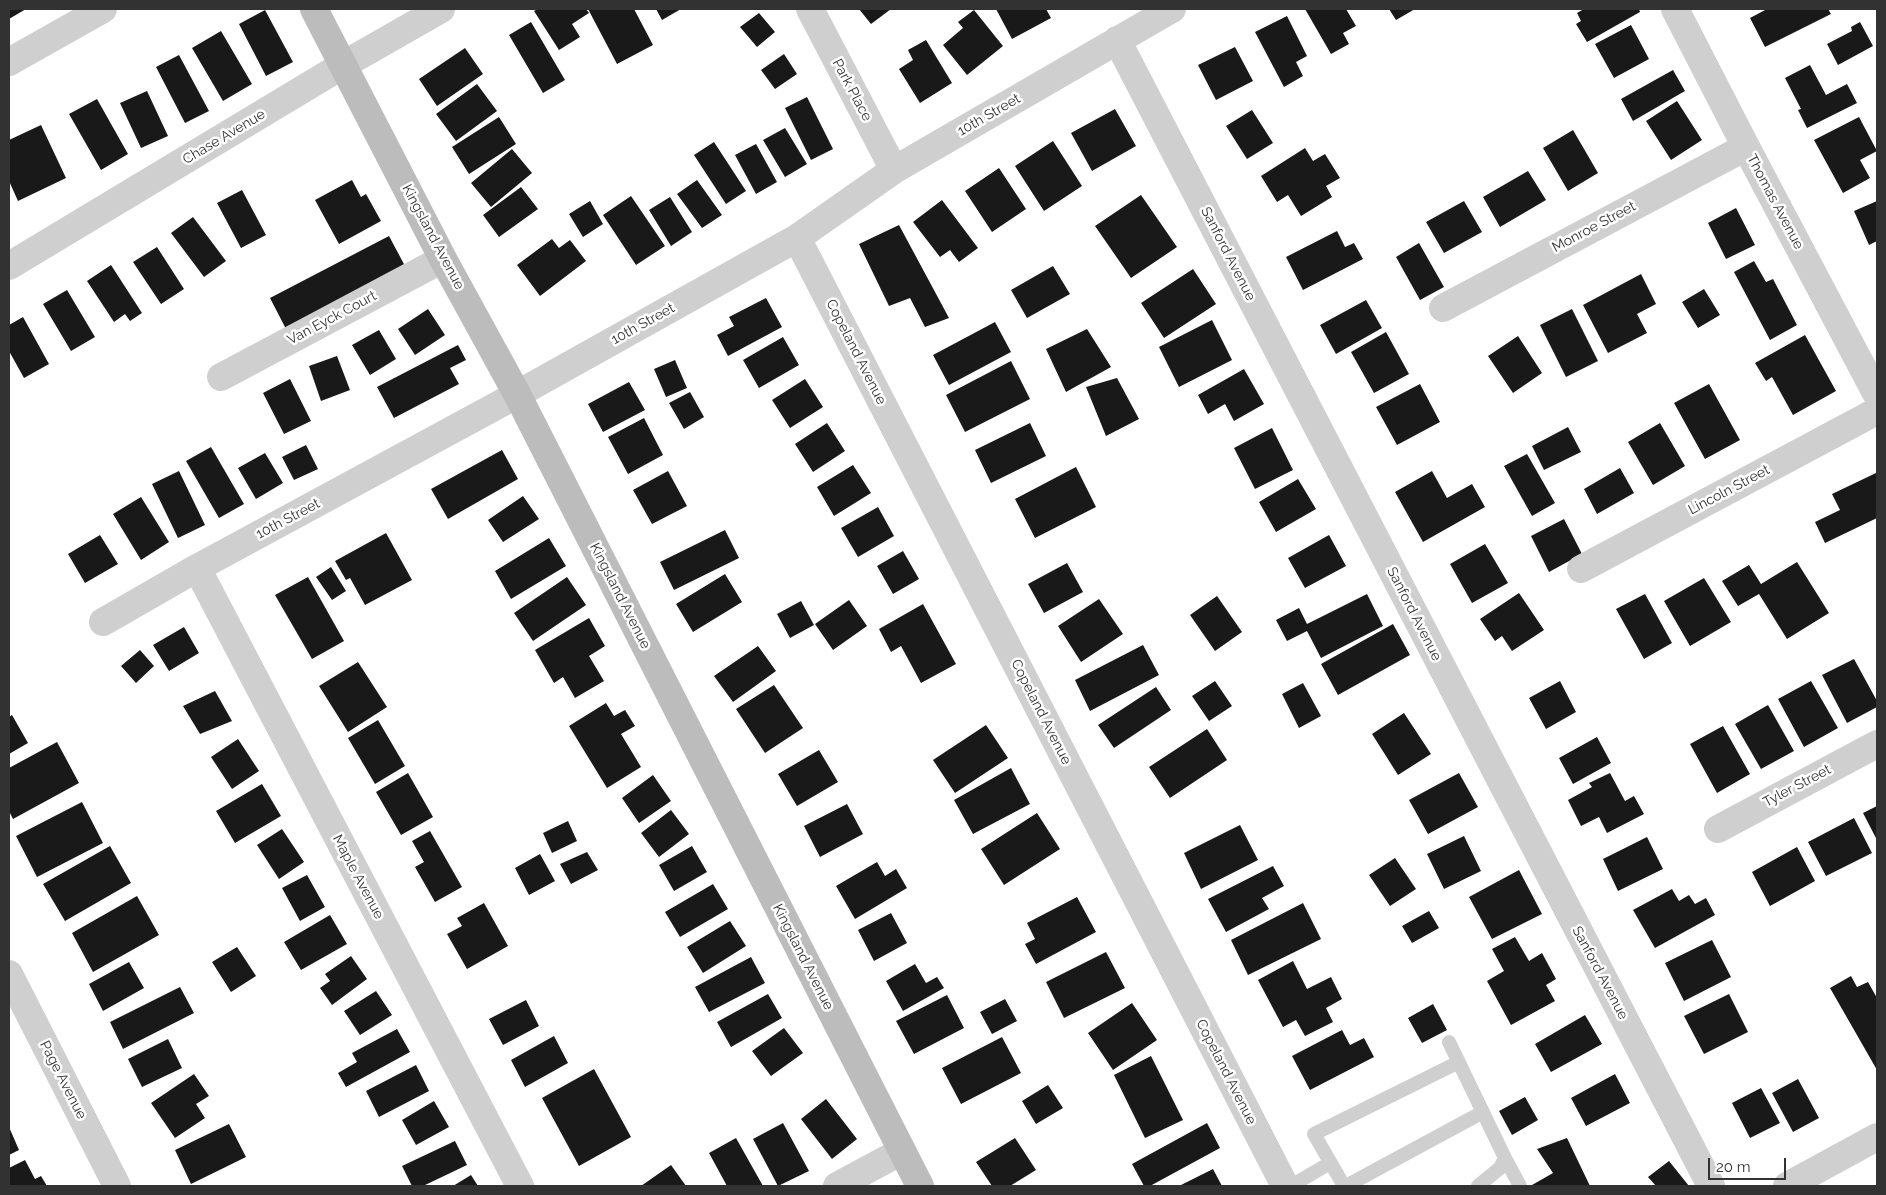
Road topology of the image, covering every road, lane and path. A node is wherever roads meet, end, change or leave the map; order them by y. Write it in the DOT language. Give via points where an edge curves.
graph roads {
  1 [pos="103,9"];
  2 [pos="314,9"];
  3 [pos="441,9"];
  4 [pos="810,9"];
  5 [pos="1172,9"];
  6 [pos="1675,9"];
  7 [pos="1118,40"];
  8 [pos="9,62"];
  9 [pos="343,65"];
  10 [pos="1746,147"];
  11 [pos="894,170"];
  12 [pos="797,238"];
  13 [pos="443,259"];
  14 [pos="9,266"];
  15 [pos="1443,308"];
  16 [pos="221,377"];
  17 [pos="517,394"];
  18 [pos="1877,395"];
  19 [pos="1877,411"];
  20 [pos="197,568"];
  21 [pos="1580,569"];
  22 [pos="103,622"];
  23 [pos="1877,744"];
  24 [pos="1718,829"];
  25 [pos="9,974"];
  26 [pos="1449,1042"];
  27 [pos="1459,1062"];
  28 [pos="1483,1112"];
  29 [pos="1877,1137"];
  30 [pos="902,1151"];
  31 [pos="1505,1158"];
  32 [pos="1330,1163"];
  33 [pos="117,1186"];
  34 [pos="520,1186"];
  35 [pos="837,1186"];
  36 [pos="920,1186"];
  37 [pos="1285,1186"];
  38 [pos="1291,1186"];
  39 [pos="1345,1186"];
  40 [pos="1478,1186"];
  41 [pos="1520,1186"];
  42 [pos="1711,1186"];
  43 [pos="1787,1186"];
  1 -- 8 [label="street"];
  2 -- 9 [label="main road, Kingsland Avenue"];
  3 -- 9 [label="street, Chase Avenue"];
  4 -- 11 [label="street, Park Place"];
  5 -- 7 [label="street, 10th Street"];
  6 -- 10 [label="street, Thomas Avenue"];
  7 -- 11 [label="street, 10th Street"];
  7 -- 42 [label="street, Sanford Avenue"];
  9 -- 13 [label="main road, Kingsland Avenue"];
  9 -- 14 [label="street, Chase Avenue"];
  10 -- 15 [label="street, Monroe Street"];
  10 -- 18 [label="street, Thomas Avenue"];
  11 -- 12 [label="street, 10th Street"];
  12 -- 17 [label="street, 10th Street"];
  12 -- 37 [label="street, Copeland Avenue"];
  13 -- 16 [label="street, Van Eyck Court"];
  13 -- 17 [label="main road, Kingsland Avenue"];
  17 -- 20 [label="street, 10th Street"];
  17 -- 30 [label="main road, Kingsland Avenue"];
  19 -- 21 [label="street, Lincoln Street"];
  20 -- 22 [label="street, 10th Street"];
  20 -- 34 [label="street, Maple Avenue"];
  23 -- 24 [label="street, Tyler Street"];
  25 -- 33 [label="street, Page Avenue"];
  26 -- 27 [label="lane"];
  27 -- 28 [label="lane"];
  27 -- 32 [label="lane" via="1314,1134"];
  28 -- 31 [label="lane"];
  28 -- 39 [label="lane"];
  29 -- 43 [label="street"];
  30 -- 35 [label="street"];
  30 -- 36 [label="main road, Kingsland Avenue"];
  31 -- 40 [label="lane" via="1500,1168"];
  31 -- 41 [label="lane"];
  32 -- 38 [label="lane"];
  32 -- 39 [label="lane"];
}
